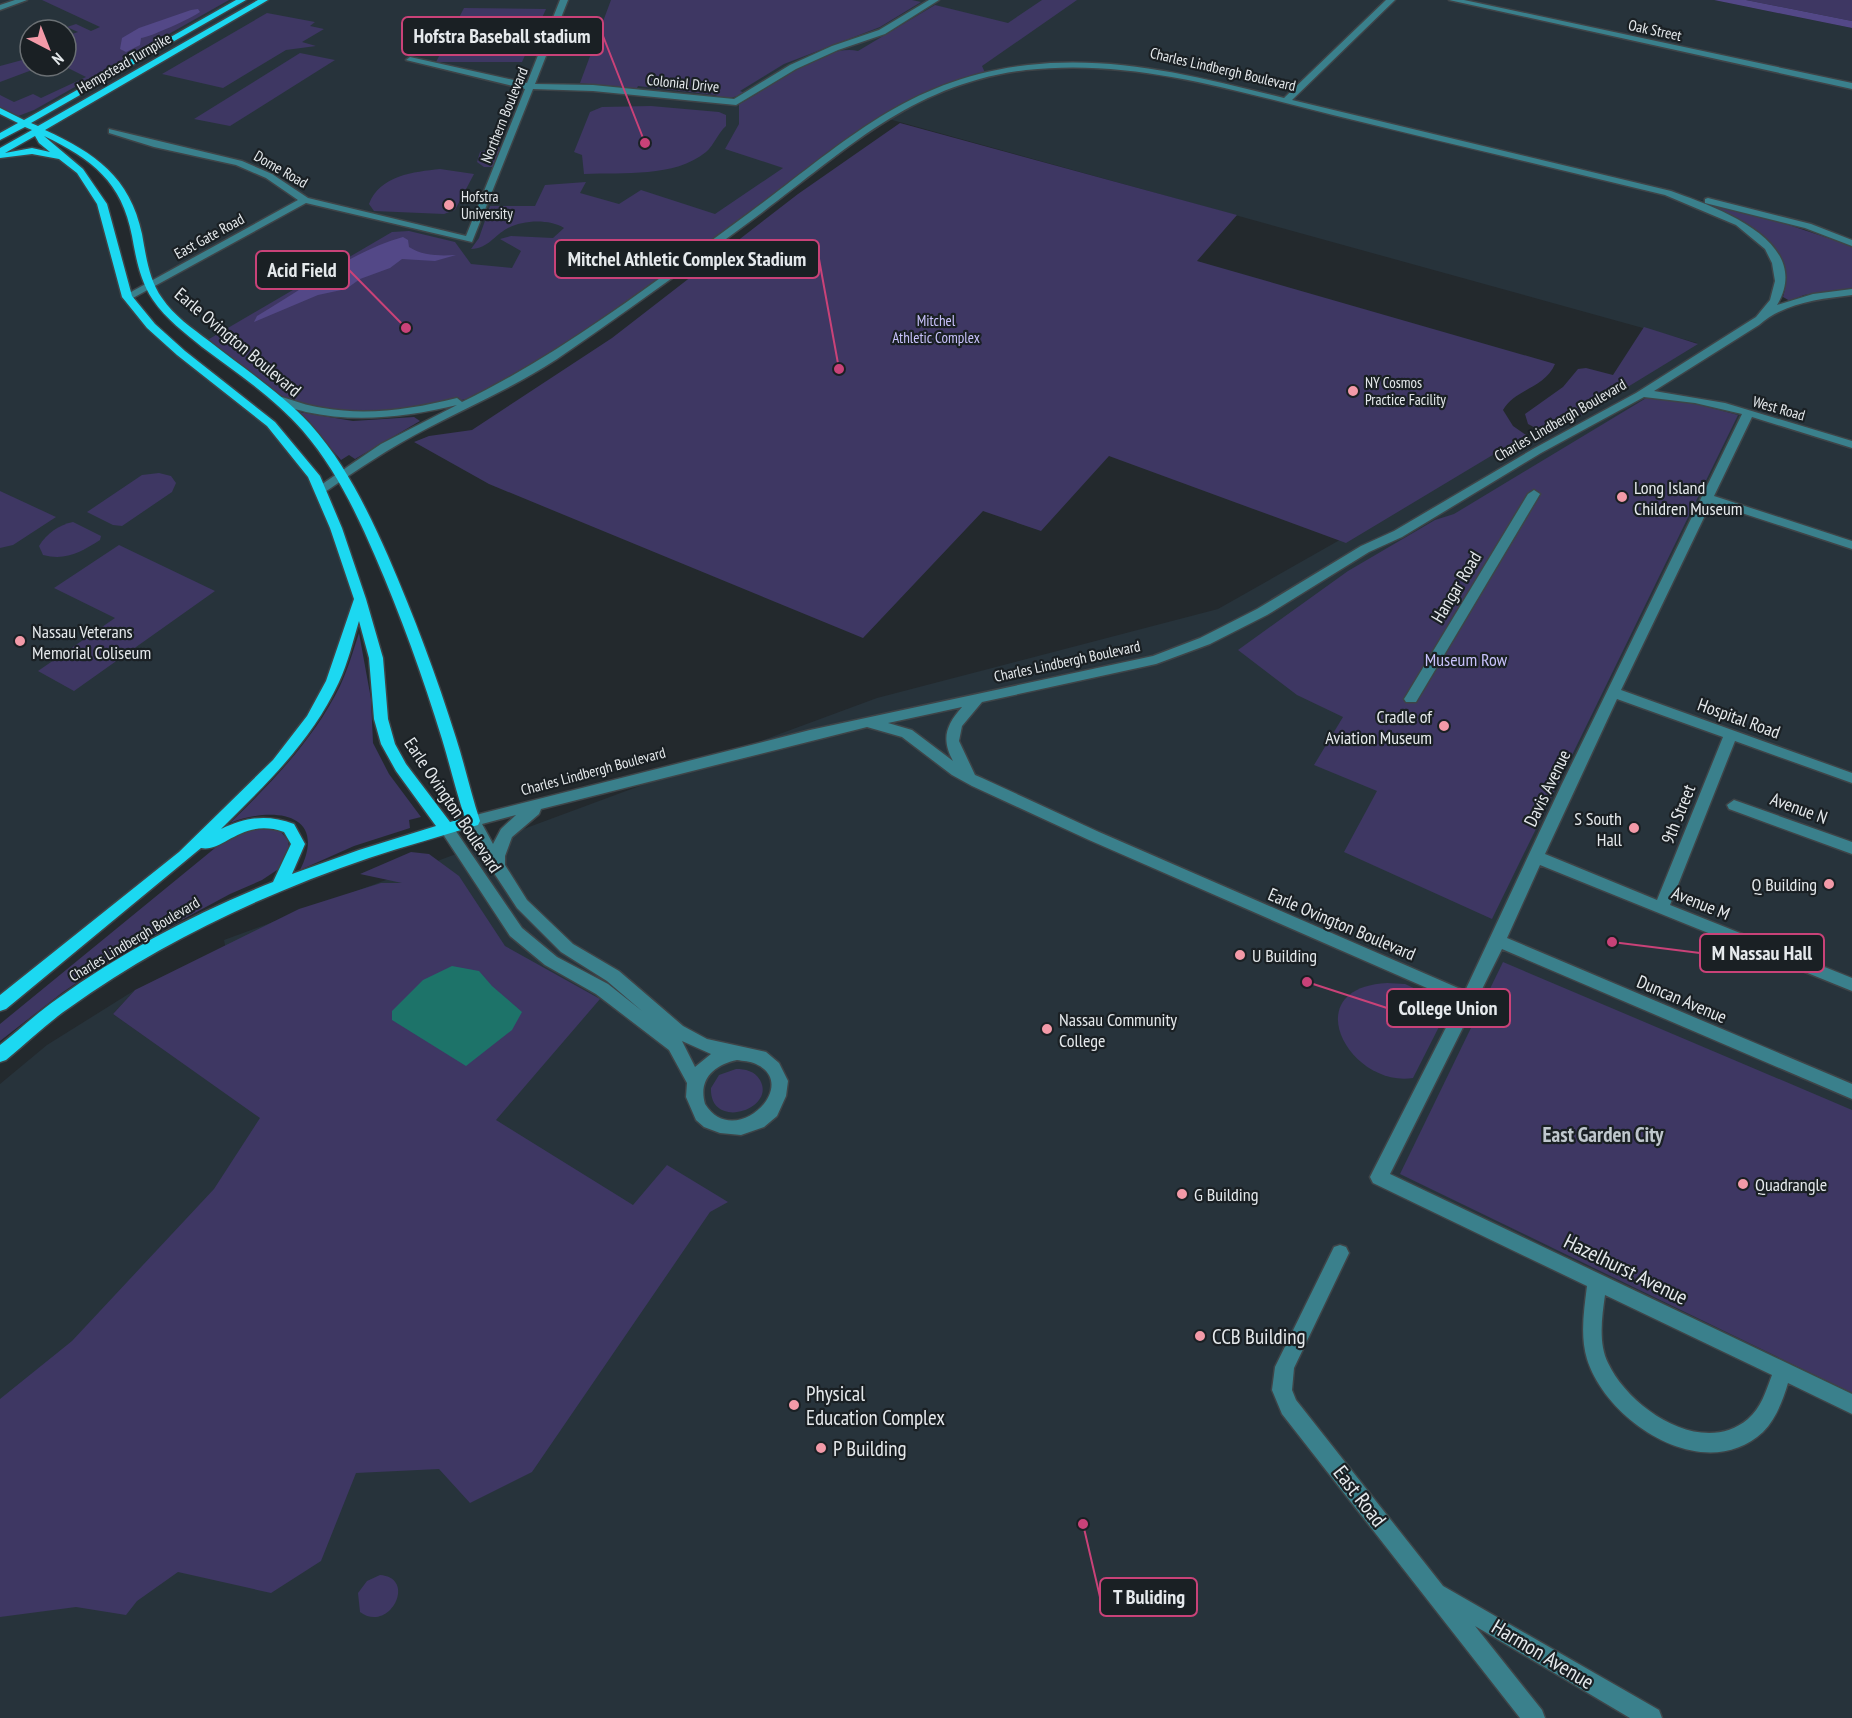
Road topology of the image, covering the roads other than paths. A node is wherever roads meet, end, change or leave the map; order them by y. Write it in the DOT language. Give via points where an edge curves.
graph roads {
  1 [pos="23,0"];
  2 [pos="242,0"];
  3 [pos="264,0"];
  4 [pos="564,0"];
  5 [pos="1391,0"];
  6 [pos="1453,0"];
  7 [pos="1485,0"];
  8 [pos="930,1"];
  9 [pos="0,8"];
  10 [pos="1550,18"];
  11 [pos="1702,50"];
  12 [pos="410,60"];
  13 [pos="1852,79"];
  14 [pos="1852,86"];
  15 [pos="530,87"];
  16 [pos="1286,101"];
  17 [pos="0,111"];
  18 [pos="23,124"];
  19 [pos="37,131"];
  20 [pos="112,131"];
  21 [pos="0,137"];
  22 [pos="0,152"];
  23 [pos="0,157"];
  24 [pos="63,157"];
  25 [pos="1668,193"];
  26 [pos="305,200"];
  27 [pos="470,240"];
  28 [pos="1852,243"];
  29 [pos="148,286"];
  30 [pos="1852,292"];
  31 [pos="127,297"];
  32 [pos="1770,311"];
  33 [pos="1678,372"];
  34 [pos="495,391"];
  35 [pos="1642,394"];
  36 [pos="278,399"];
  37 [pos="1699,401"];
  38 [pos="1747,415"];
  39 [pos="1852,445"];
  40 [pos="342,474"];
  41 [pos="321,489"];
  42 [pos="1534,494"];
  43 [pos="1707,498"];
  44 [pos="1852,545"];
  45 [pos="360,599"];
  46 [pos="1613,692"];
  47 [pos="979,698"];
  48 [pos="1411,699"];
  49 [pos="866,723"];
  50 [pos="1731,734"];
  51 [pos="1852,778"];
  52 [pos="977,782"];
  53 [pos="543,804"];
  54 [pos="1734,805"];
  55 [pos="473,821"];
  56 [pos="446,828"];
  57 [pos="1852,848"];
  58 [pos="184,856"];
  59 [pos="1536,857"];
  60 [pos="496,866"];
  61 [pos="280,883"];
  62 [pos="1661,908"];
  63 [pos="1498,941"];
  64 [pos="1852,985"];
  65 [pos="1468,999"];
  66 [pos="0,1004"];
  67 [pos="737,1053"];
  68 [pos="0,1055"];
  69 [pos="695,1082"];
  70 [pos="1852,1092"];
  71 [pos="1379,1177"];
  72 [pos="1340,1253"];
  73 [pos="1597,1280"];
  74 [pos="1783,1370"];
  75 [pos="1852,1404"];
  76 [pos="1435,1591"];
  77 [pos="1534,1718"];
  78 [pos="1651,1718"];
  1 -- 9 [label="street"];
  2 -- 18 [label="main road, Hempstead Turnpike"];
  3 -- 19 [label="main road, Hempstead Turnpike"];
  4 -- 15 [label="street, Northern Boulevard"];
  5 -- 16 [label="street"];
  6 -- 10 [label="street, Oak Street"];
  7 -- 10 [label="street, Oak Street"];
  8 -- 15 [label="street, Colonial Drive" via="892,28 800,63 736,102 592,88"];
  10 -- 11 [label="street, Oak Street"];
  11 -- 13 [label="street, Oak Street"];
  11 -- 14 [label="street, Oak Street"];
  12 -- 15 [label="street, Colonial Drive"];
  15 -- 27 [label="street, Northern Boulevard"];
  16 -- 25 [label="street, Charles Lindbergh Boulevard"];
  16 -- 34 [label="street, Charles Lindbergh Boulevard" via="1165,72 1114,66 1037,68 944,86 892,112 630,304 527,374"];
  17 -- 18 [label="main road"];
  18 -- 19 [label="main road"];
  18 -- 21 [label="main road, Hempstead Turnpike"];
  19 -- 22 [label="main road, Hempstead Turnpike"];
  19 -- 24 [label="main road, Earle Ovington Boulevard" via="42,141"];
  19 -- 29 [label="main road, Earle Ovington Boulevard" via="70,145 114,178 132,213"];
  20 -- 26 [label="street, Dome Road" via="239,163 269,176"];
  23 -- 24 [label="main road" via="32,151"];
  24 -- 31 [label="main road, Earle Ovington Boulevard" via="80,171 102,204"];
  25 -- 28 [label="street" via="1771,216"];
  25 -- 32 [label="street, Charles Lindbergh Boulevard" via="1746,227 1766,245 1780,273 1780,286"];
  26 -- 27 [label="street, Dome Road"];
  26 -- 29 [label="street, East Gate Road"];
  29 -- 31 [label="street, East Gate Road"];
  29 -- 36 [label="main road, Earle Ovington Boulevard" via="169,314"];
  30 -- 32 [label="street" via="1813,297"];
  31 -- 41 [label="main road, Earle Ovington Boulevard" via="181,353 271,424"];
  32 -- 33 [label="street, Charles Lindbergh Boulevard"];
  33 -- 35 [label="street, Charles Lindbergh Boulevard"];
  33 -- 37 [label="street" via="1684,389"];
  34 -- 36 [label="street" via="422,411 385,415 322,413"];
  34 -- 40 [label="street" via="402,437"];
  35 -- 37 [label="street, West Road"];
  35 -- 47 [label="street, Charles Lindbergh Boulevard" via="1398,534 1365,549 1262,612 1204,641 1126,668"];
  36 -- 40 [label="main road, Earle Ovington Boulevard" via="317,440"];
  37 -- 38 [label="street, West Road"];
  38 -- 39 [label="street, West Road"];
  38 -- 43 [label="street, Davis Avenue"];
  40 -- 41 [label="street"];
  40 -- 55 [label="main road, Earle Ovington Boulevard" via="393,582 446,728"];
  41 -- 45 [label="main road, Earle Ovington Boulevard"];
  42 -- 48 [label="street, Hangar Road"];
  43 -- 44 [label="street"];
  43 -- 46 [label="street, Davis Avenue"];
  45 -- 56 [label="main road, Earle Ovington Boulevard" via="376,658 381,719 388,744 400,767"];
  45 -- 58 [label="main road, Charles Lindbergh Boulevard" via="340,663 312,719 271,772"];
  46 -- 50 [label="street, Hospital Road"];
  46 -- 59 [label="street, Davis Avenue"];
  47 -- 49 [label="street, Charles Lindbergh Boulevard"];
  47 -- 52 [label="street" via="952,729 951,745"];
  49 -- 52 [label="street, Earle Ovington Boulevard" via="912,735"];
  49 -- 53 [label="street, Charles Lindbergh Boulevard" via="684,765"];
  50 -- 51 [label="street, Hospital Road"];
  50 -- 62 [label="street, 9th Street"];
  52 -- 65 [label="street, Earle Ovington Boulevard"];
  53 -- 55 [label="street, Charles Lindbergh Boulevard"];
  53 -- 60 [label="street" via="506,831 498,844"];
  54 -- 57 [label="street, Avenue N"];
  55 -- 56 [label="main road, Charles Lindbergh Boulevard"];
  55 -- 60 [label="street, Earle Ovington Boulevard"];
  56 -- 61 [label="main road, Charles Lindbergh Boulevard"];
  56 -- 69 [label="street, Earle Ovington Boulevard" via="516,932 550,961 602,989 675,1046"];
  58 -- 61 [label="main road" via="246,823 279,823 289,828 298,844"];
  58 -- 66 [label="main road, Charles Lindbergh Boulevard"];
  59 -- 62 [label="street, Avenue M"];
  59 -- 63 [label="street, Davis Avenue"];
  60 -- 67 [label="street, Earle Ovington Boulevard" via="522,904 567,948 613,976 677,1031 703,1045"];
  61 -- 68 [label="main road, Charles Lindbergh Boulevard" via="231,904 122,964 62,1004"];
  62 -- 64 [label="street, Avenue M"];
  63 -- 65 [label="street, Davis Avenue"];
  63 -- 70 [label="street, Duncan Avenue"];
  65 -- 71 [label="street, Davis Avenue"];
  67 -- 69 [label="street" via="711,1062"];
  67 -- 69 [label="street" via="765,1060 779,1077 779,1098 764,1118 735,1127 707,1120 694,1101"];
  71 -- 73 [label="street, Hazelhurst Avenue"];
  72 -- 76 [label="street, East Road" via="1285,1367 1282,1390 1289,1407"];
  73 -- 74 [label="street, Hazelhurst Avenue"];
  73 -- 74 [label="street" via="1592,1338 1600,1369 1624,1403 1660,1430 1705,1443 1744,1435 1770,1408"];
  74 -- 75 [label="street, Hazelhurst Avenue"];
  76 -- 77 [label="street, East Road"];
  76 -- 78 [label="street, Harmon Avenue"];
}
